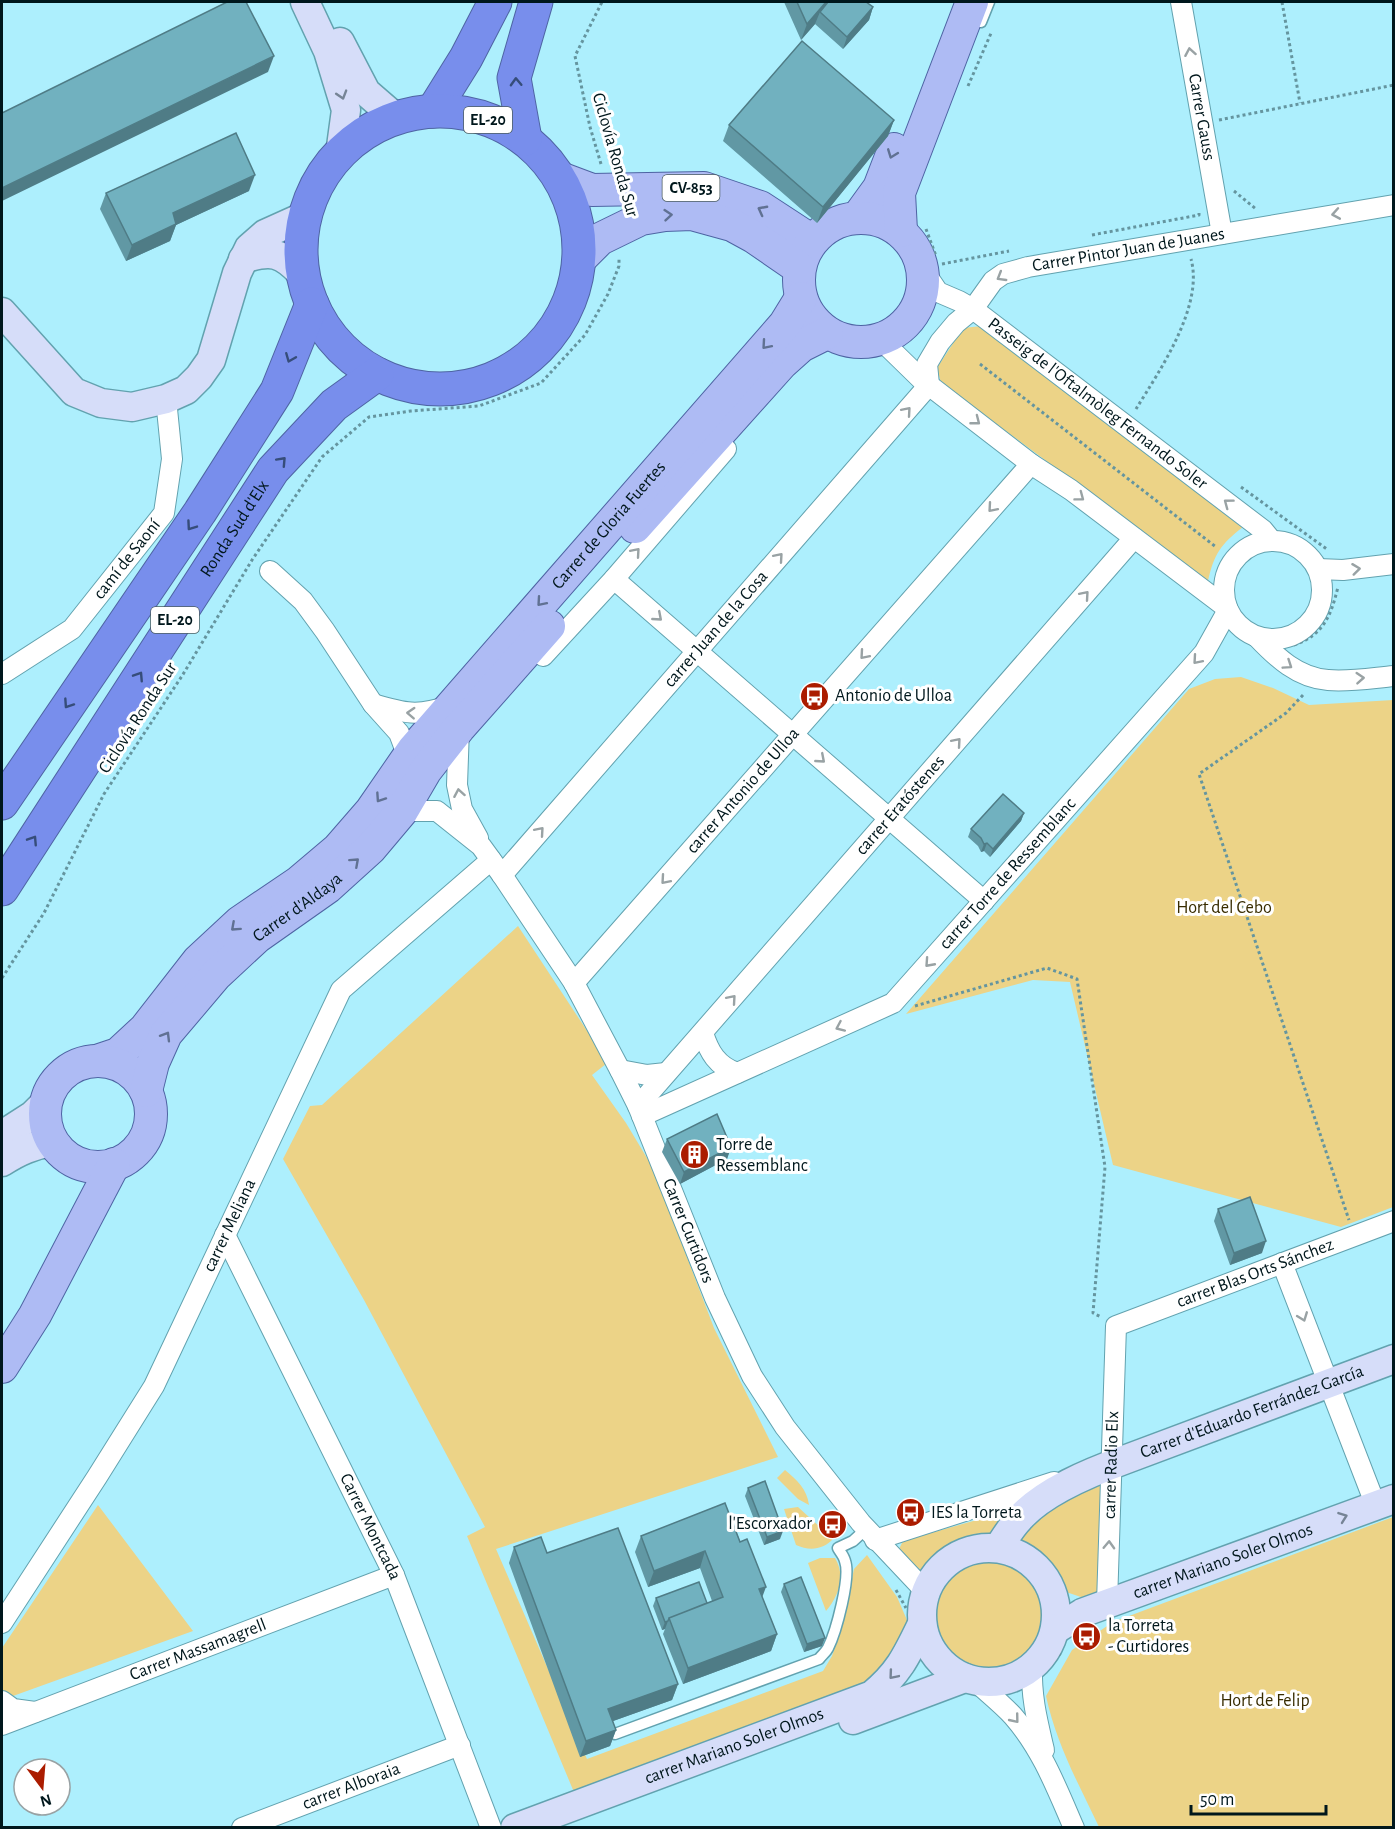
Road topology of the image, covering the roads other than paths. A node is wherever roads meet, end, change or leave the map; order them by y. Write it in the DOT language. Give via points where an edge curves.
graph roads {
  1 [pos="305,2"];
  2 [pos="320,2"];
  3 [pos="495,2"];
  4 [pos="536,2"];
  5 [pos="951,2"];
  6 [pos="989,2"];
  7 [pos="1181,2"];
  8 [pos="975,14"];
  9 [pos="433,111"];
  10 [pos="396,118"];
  11 [pos="525,139"];
  12 [pos="340,154"];
  13 [pos="560,178"];
  14 [pos="1394,205"];
  15 [pos="305,216"];
  16 [pos="858,217"];
  17 [pos="912,225"];
  18 [pos="1222,234"];
  19 [pos="243,259"];
  20 [pos="580,259"];
  21 [pos="804,269"];
  22 [pos="923,270"];
  23 [pos="302,273"];
  24 [pos="312,304"];
  25 [pos="973,309"];
  26 [pos="2,312"];
  27 [pos="827,333"];
  28 [pos="880,339"];
  29 [pos="377,374"];
  30 [pos="767,381"];
  31 [pos="929,386"];
  32 [pos="166,399"];
  33 [pos="1031,464"];
  34 [pos="1134,538"];
  35 [pos="1272,541"];
  36 [pos="1394,564"];
  37 [pos="1318,569"];
  38 [pos="270,571"];
  39 [pos="614,579"];
  40 [pos="1227,609"];
  41 [pos="1257,637"];
  42 [pos="697,650"];
  43 [pos="2,674"];
  44 [pos="1394,676"];
  45 [pos="491,693"];
  46 [pos="373,704"];
  47 [pos="454,717"];
  48 [pos="793,735"];
  49 [pos="410,754"];
  50 [pos="2,802"];
  51 [pos="402,811"];
  52 [pos="890,819"];
  53 [pos="491,860"];
  54 [pos="2,889"];
  55 [pos="984,901"];
  56 [pos="574,983"];
  57 [pos="703,1033"];
  58 [pos="100,1060"];
  59 [pos="620,1070"];
  60 [pos="666,1073"];
  61 [pos="737,1073"];
  62 [pos="146,1091"];
  63 [pos="46,1102"];
  64 [pos="640,1111"];
  65 [pos="2,1135"];
  66 [pos="64,1152"];
  67 [pos="2,1162"];
  68 [pos="114,1164"];
  69 [pos="1394,1221"];
  70 [pos="225,1235"];
  71 [pos="1282,1263"];
  72 [pos="1116,1326"];
  73 [pos="2,1341"];
  74 [pos="1394,1359"];
  75 [pos="2,1367"];
  76 [pos="1329,1383"];
  77 [pos="1111,1464"];
  78 [pos="1384,1502"];
  79 [pos="870,1534"];
  80 [pos="998,1548"];
  81 [pos="394,1575"];
  82 [pos="926,1592"];
  83 [pos="1107,1603"];
  84 [pos="914,1620"];
  85 [pos="2,1623"];
  86 [pos="1055,1630"];
  87 [pos="1032,1666"];
  88 [pos="970,1679"];
  89 [pos="2,1701"];
  90 [pos="35,1712"];
  91 [pos="2,1725"];
  92 [pos="615,1734"];
  93 [pos="460,1745"];
  94 [pos="1047,1765"];
  95 [pos="242,1827"];
  96 [pos="491,1827"];
  97 [pos="515,1827"];
  98 [pos="567,1827"];
  99 [pos="1074,1827"];
  1 -- 12 [label="main road, one-way" via="328,51 346,110"];
  2 -- 10 [label="main road" via="366,92"];
  3 -- 9 [label="highway, EL-20"];
  11 -- 4 [label="highway, EL-20, one-way" via="514,78"];
  5 -- 16 [label="main road, one-way" via="879,188"];
  6 -- 8 [label="lane"];
  18 -- 7 [label="street, Carrer Gauss, one-way" via="1225,192"];
  8 -- 17 [label="main road" via="921,153 899,193"];
  9 -- 10 [label="highway, EL-20"];
  9 -- 11 [label="highway, EL-20" via="466,113 497,123"];
  10 -- 12 [label="highway, EL-20" via="366,133"];
  11 -- 13 [label="highway, EL-20"];
  12 -- 15 [label="highway, EL-20" via="319,182"];
  13 -- 20 [label="highway, EL-20" via="576,216"];
  21 -- 13 [label="main road, CV-853, one-way" via="760,207 704,188 592,190"];
  14 -- 18 [label="street, Carrer Pintor Juan de Juanes, one-way"];
  15 -- 19 [label="main road" via="265,234"];
  15 -- 23 [label="highway, EL-20"];
  16 -- 17 [label="main road"];
  16 -- 21 [label="main road" via="832,224"];
  17 -- 22 [label="main road"];
  18 -- 25 [label="street, Carrer Pintor Juan de Juanes, one-way" via="1003,274 993,281"];
  19 -- 23 [label="main road" via="270,252 288,259"];
  19 -- 32 [label="main road" via="211,360 186,390"];
  20 -- 21 [label="main road, one-way" via="600,239 641,219 692,214 732,225"];
  20 -- 29 [label="highway, EL-20" via="570,303 545,342 510,371 467,387 444,388 421,388"];
  21 -- 27 [label="main road" via="811,318"];
  21 -- 47 [label="main road, Carrer de Gloria Fuertes, one-way" via="784,324"];
  22 -- 25 [label="street, Passeig de l'Oftalmòleg Fernando Soler" via="938,292"];
  22 -- 28 [label="main road" via="923,292 915,312 900,329"];
  23 -- 24 [label="highway, EL-20"];
  24 -- 29 [label="highway, EL-20" via="338,345"];
  24 -- 50 [label="highway, Ronda Sud d'Elx / EL-20, one-way" via="277,391 200,512"];
  25 -- 31 [label="street, Carrer Pintor Juan de Juanes" via="940,342 927,364"];
  35 -- 25 [label="street, Passeig de l'Oftalmòleg Fernando Soler, one-way" via="1263,530"];
  26 -- 32 [label="main road" via="74,392 101,403 132,407"];
  27 -- 28 [label="main road" via="844,340"];
  27 -- 30 [label="main road, Carrer de Gloria Fuertes" via="801,346"];
  28 -- 31 [label="street"];
  54 -- 29 [label="highway, Ronda Sud d'Elx / EL-20, one-way" via="273,470 334,405"];
  39 -- 30 [label="street, Carrer de Gloria Fuertes, one-way" via="764,404"];
  30 -- 45 [label="main road, Carrer de Gloria Fuertes"];
  31 -- 33 [label="street, one-way"];
  42 -- 31 [label="street, carrer Juan de la Cosa, one-way"];
  32 -- 43 [label="street, camí de Saoní" via="172,459 164,513 72,629"];
  33 -- 34 [label="street, one-way"];
  33 -- 48 [label="street, carrer Antonio de Ulloa, one-way"];
  34 -- 40 [label="street"];
  52 -- 34 [label="street, carrer Eratóstenes, one-way"];
  35 -- 37 [label="street" via="1302,550"];
  35 -- 40 [label="street" via="1249,547 1232,563 1224,583"];
  37 -- 36 [label="street, one-way"];
  37 -- 41 [label="street" via="1322,602 1315,617 1298,633 1278,640"];
  38 -- 46 [label="street" via="303,601"];
  39 -- 42 [label="street, one-way"];
  39 -- 45 [label="street, Carrer de Gloria Fuertes" via="516,685"];
  40 -- 41 [label="street" via="1239,626"];
  40 -- 55 [label="street, carrer Torre de Ressemblanc, one-way" via="1204,653"];
  41 -- 44 [label="street, one-way" via="1297,671 1327,681"];
  42 -- 48 [label="street"];
  53 -- 42 [label="street, carrer Juan de la Cosa, one-way"];
  45 -- 47 [label="main road, Carrer de Gloria Fuertes"];
  47 -- 46 [label="street, one-way" via="404,713"];
  46 -- 49 [label="street" via="399,733"];
  47 -- 49 [label="main road, Carrer de Gloria Fuertes"];
  47 -- 51 [label="main road, Carrer d'Aldaya"];
  53 -- 47 [label="street, Carrer Curtidors, one-way" via="462,809"];
  48 -- 52 [label="street, one-way"];
  48 -- 56 [label="street, carrer Antonio de Ulloa, one-way"];
  49 -- 58 [label="main road, Carrer d'Aldaya, one-way" via="371,811 338,849 299,882 240,922 198,961 145,1029 118,1054"];
  51 -- 53 [label="street, Carrer Curtidors" via="437,811"];
  62 -- 51 [label="main road, Carrer d'Aldaya, one-way" via="166,1034 216,975 257,937 328,887 370,849"];
  52 -- 55 [label="street"];
  57 -- 52 [label="street, carrer Eratóstenes, one-way"];
  53 -- 56 [label="street, Carrer Curtidors"];
  53 -- 70 [label="street, carrer Meliana" via="341,990"];
  55 -- 61 [label="street, carrer Torre de Ressemblanc, one-way" via="893,1003"];
  56 -- 59 [label="street, Carrer Curtidors"];
  57 -- 60 [label="street, carrer Eratóstenes"];
  57 -- 61 [label="street" via="714,1058"];
  58 -- 62 [label="main road" via="128,1069"];
  58 -- 63 [label="main road" via="72,1067 60,1076"];
  59 -- 60 [label="street" via="647,1075"];
  59 -- 64 [label="street, Carrer Curtidors"];
  60 -- 64 [label="street, carrer Eratóstenes"];
  61 -- 64 [label="street, carrer Torre de Ressemblanc"];
  62 -- 68 [label="main road" via="151,1105 147,1135 128,1158"];
  63 -- 65 [label="main road"];
  63 -- 66 [label="main road" via="46,1123"];
  64 -- 79 [label="street, Carrer Curtidors" via="715,1298 752,1376 785,1428"];
  66 -- 67 [label="main road" via="35,1144"];
  66 -- 68 [label="main road" via="94,1166"];
  66 -- 73 [label="main road" via="78,1182 75,1198 36,1281"];
  68 -- 75 [label="main road"];
  69 -- 71 [label="street, carrer Blas Orts Sánchez"];
  70 -- 81 [label="street, Carrer Montcada"];
  70 -- 85 [label="street, carrer Meliana" via="154,1386"];
  71 -- 72 [label="street, carrer Blas Orts Sánchez"];
  71 -- 76 [label="street, one-way"];
  72 -- 77 [label="street, carrer Radio Elx"];
  74 -- 76 [label="main road, Carrer d'Eduardo Ferrández García"];
  76 -- 77 [label="main road, Carrer d'Eduardo Ferrández García"];
  76 -- 78 [label="street"];
  77 -- 79 [label="street, Carrer d'Eduardo Ferrández García"];
  77 -- 80 [label="main road, Carrer d'Eduardo Ferrández García" via="1050,1494 1020,1517"];
  83 -- 77 [label="street, carrer Radio Elx, one-way"];
  83 -- 78 [label="main road, carrer Mariano Soler Olmos, one-way"];
  79 -- 82 [label="street, Carrer Curtidors"];
  79 -- 92 [label="lane" via="838,1548 847,1575 831,1641 819,1659"];
  80 -- 82 [label="main road" via="951,1560"];
  80 -- 86 [label="main road" via="1018,1554 1038,1569 1051,1588"];
  81 -- 90 [label="street, Carrer Massamagrell"];
  81 -- 93 [label="street, Carrer Montcada"];
  82 -- 84 [label="main road"];
  83 -- 86 [label="main road, carrer Mariano Soler Olmos"];
  84 -- 88 [label="main road" via="943,1664"];
  84 -- 97 [label="main road, carrer Mariano Soler Olmos, one-way" via="903,1663 872,1695"];
  86 -- 87 [label="main road" via="1048,1648"];
  87 -- 88 [label="main road" via="1007,1680"];
  87 -- 94 [label="street" via="1033,1708"];
  88 -- 94 [label="street, one-way" via="1015,1718"];
  88 -- 98 [label="main road, carrer Mariano Soler Olmos"];
  89 -- 90 [label="street" via="13,1709"];
  90 -- 91 [label="street, Carrer Massamagrell"];
  93 -- 95 [label="street, carrer Alboraia"];
  93 -- 96 [label="street, Carrer Montcada"];
  94 -- 99 [label="street"];
}
